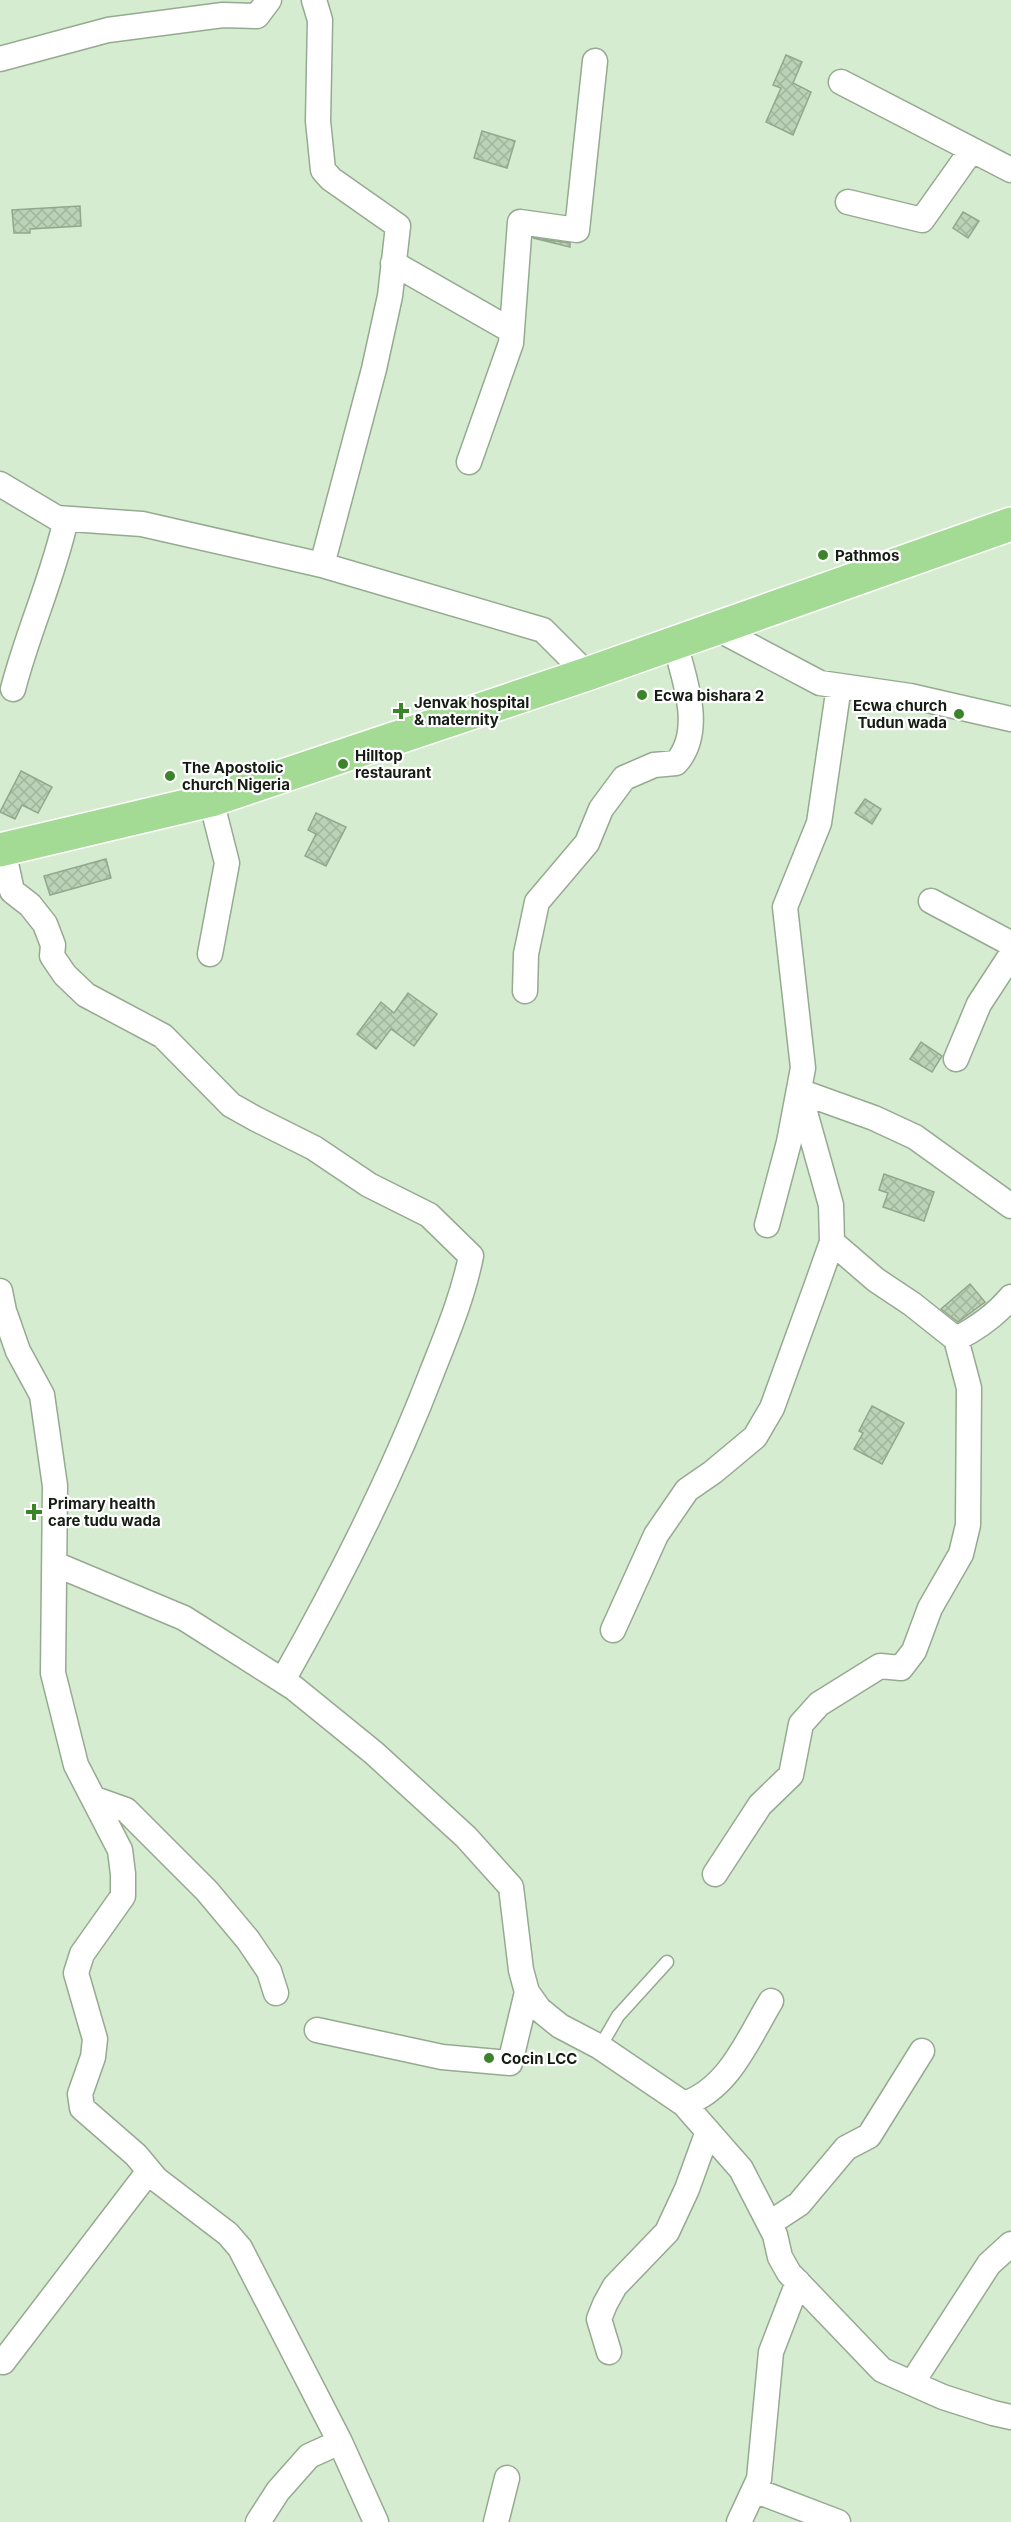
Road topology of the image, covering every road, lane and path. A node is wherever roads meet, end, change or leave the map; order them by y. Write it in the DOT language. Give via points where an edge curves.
graph roads {
  1 [pos="269,0"];
  2 [pos="314,0"];
  3 [pos="0,59"];
  4 [pos="595,61"];
  5 [pos="841,82"];
  6 [pos="971,151"];
  7 [pos="1011,170"];
  8 [pos="848,202"];
  9 [pos="393,263"];
  10 [pos="512,331"];
  11 [pos="469,462"];
  12 [pos="0,484"];
  13 [pos="66,519"];
  14 [pos="1011,524"];
  15 [pos="322,565"];
  16 [pos="716,628"];
  17 [pos="675,643"];
  18 [pos="586,674"];
  19 [pos="839,686"];
  20 [pos="12,689"];
  21 [pos="1011,719"];
  22 [pos="211,800"];
  23 [pos="2,850"];
  24 [pos="931,901"];
  25 [pos="1011,948"];
  26 [pos="210,954"];
  27 [pos="1011,955"];
  28 [pos="525,991"];
  29 [pos="956,1059"];
  30 [pos="799,1091"];
  31 [pos="1011,1206"];
  32 [pos="766,1225"];
  33 [pos="832,1242"];
  34 [pos="0,1291"];
  35 [pos="1011,1297"];
  36 [pos="956,1339"];
  37 [pos="55,1563"];
  38 [pos="613,1630"];
  39 [pos="282,1680"];
  40 [pos="95,1799"];
  41 [pos="715,1874"];
  42 [pos="667,1962"];
  43 [pos="527,1992"];
  44 [pos="276,1993"];
  45 [pos="771,2001"];
  46 [pos="317,2030"];
  47 [pos="600,2047"];
  48 [pos="922,2051"];
  49 [pos="684,2104"];
  50 [pos="708,2131"];
  51 [pos="149,2171"];
  52 [pos="770,2223"];
  53 [pos="1011,2244"];
  54 [pos="798,2282"];
  55 [pos="609,2352"];
  56 [pos="3,2362"];
  57 [pos="912,2383"];
  58 [pos="1011,2417"];
  59 [pos="340,2442"];
  60 [pos="507,2478"];
  61 [pos="754,2490"];
  62 [pos="258,2522"];
  63 [pos="376,2522"];
  64 [pos="496,2522"];
  65 [pos="739,2522"];
  66 [pos="838,2522"];
  1 -- 3 [label="street" via="257,16 223,15 108,30"];
  2 -- 9 [label="street" via="320,20 318,122 323,170 398,226"];
  4 -- 10 [label="street" via="577,230 520,222"];
  5 -- 6 [label="street"];
  6 -- 7 [label="street"];
  6 -- 8 [label="street" via="922,220"];
  9 -- 10 [label="street"];
  9 -- 15 [label="street" via="374,369"];
  10 -- 11 [label="street"];
  12 -- 13 [label="street" via="57,518"];
  13 -- 15 [label="street" via="142,524"];
  13 -- 20 [label="street" via="56,562"];
  14 -- 16 [label="main road"];
  15 -- 18 [label="street" via="543,630"];
  16 -- 17 [label="main road"];
  16 -- 19 [label="street" via="820,683"];
  17 -- 18 [label="main road"];
  17 -- 28 [label="street" via="692,717 685,754 676,763 654,765 624,778 601,809 587,843 537,902 526,954"];
  18 -- 22 [label="main road"];
  19 -- 21 [label="street" via="910,696"];
  19 -- 30 [label="street" via="819,823 785,907 803,1068"];
  22 -- 23 [label="main road"];
  22 -- 26 [label="street" via="227,863"];
  23 -- 39 [label="street" via="12,891 45,924 53,945 52,956 86,995 163,1036 231,1105 429,1215 471,1256 465,1286 410,1430 352,1552"];
  24 -- 25 [label="street" via="1008,942"];
  27 -- 29 [label="street" via="979,1004"];
  30 -- 31 [label="street" via="915,1137"];
  30 -- 32 [label="street"];
  30 -- 33 [label="street" via="831,1205"];
  33 -- 36 [label="street"];
  33 -- 38 [label="street" via="772,1408 755,1437 687,1490 656,1535"];
  34 -- 37 [label="street" via="18,1351 42,1395 56,1486"];
  35 -- 36 [label="street" via="981,1326"];
  36 -- 41 [label="street" via="969,1388 968,1526 961,1554 930,1608 914,1651 901,1668 880,1666 819,1704 801,1724 791,1775 760,1805"];
  37 -- 39 [label="street" via="184,1618"];
  37 -- 40 [label="street" via="53,1673 76,1765"];
  39 -- 43 [label="street" via="374,1753 466,1837 511,1887"];
  40 -- 44 [label="street" via="126,1810 207,1891 269,1971"];
  40 -- 51 [label="street" via="120,1850 123,1896 82,1954 76,1973 95,2039 80,2094 82,2108"];
  42 -- 47 [label="lane" via="618,2016"];
  43 -- 46 [label="street" via="510,2063 442,2057"];
  43 -- 47 [label="street" via="539,2009 560,2026"];
  45 -- 49 [label="street" via="732,2067 700,2098"];
  47 -- 49 [label="street"];
  48 -- 52 [label="street" via="869,2136 846,2148 799,2204"];
  49 -- 50 [label="street"];
  50 -- 52 [label="street" via="741,2169"];
  50 -- 55 [label="street" via="667,2232 615,2286 605,2304 599,2319"];
  51 -- 56 [label="street"];
  51 -- 59 [label="street" via="240,2248"];
  52 -- 54 [label="street" via="780,2257"];
  53 -- 57 [label="street" via="989,2264"];
  54 -- 57 [label="street" via="882,2370"];
  54 -- 61 [label="street" via="771,2352 759,2479"];
  57 -- 58 [label="street" via="943,2397"];
  59 -- 62 [label="street" via="309,2456 278,2491"];
  59 -- 63 [label="street"];
  60 -- 64 [label="street"];
  61 -- 65 [label="street"];
  61 -- 66 [label="street"];
}
